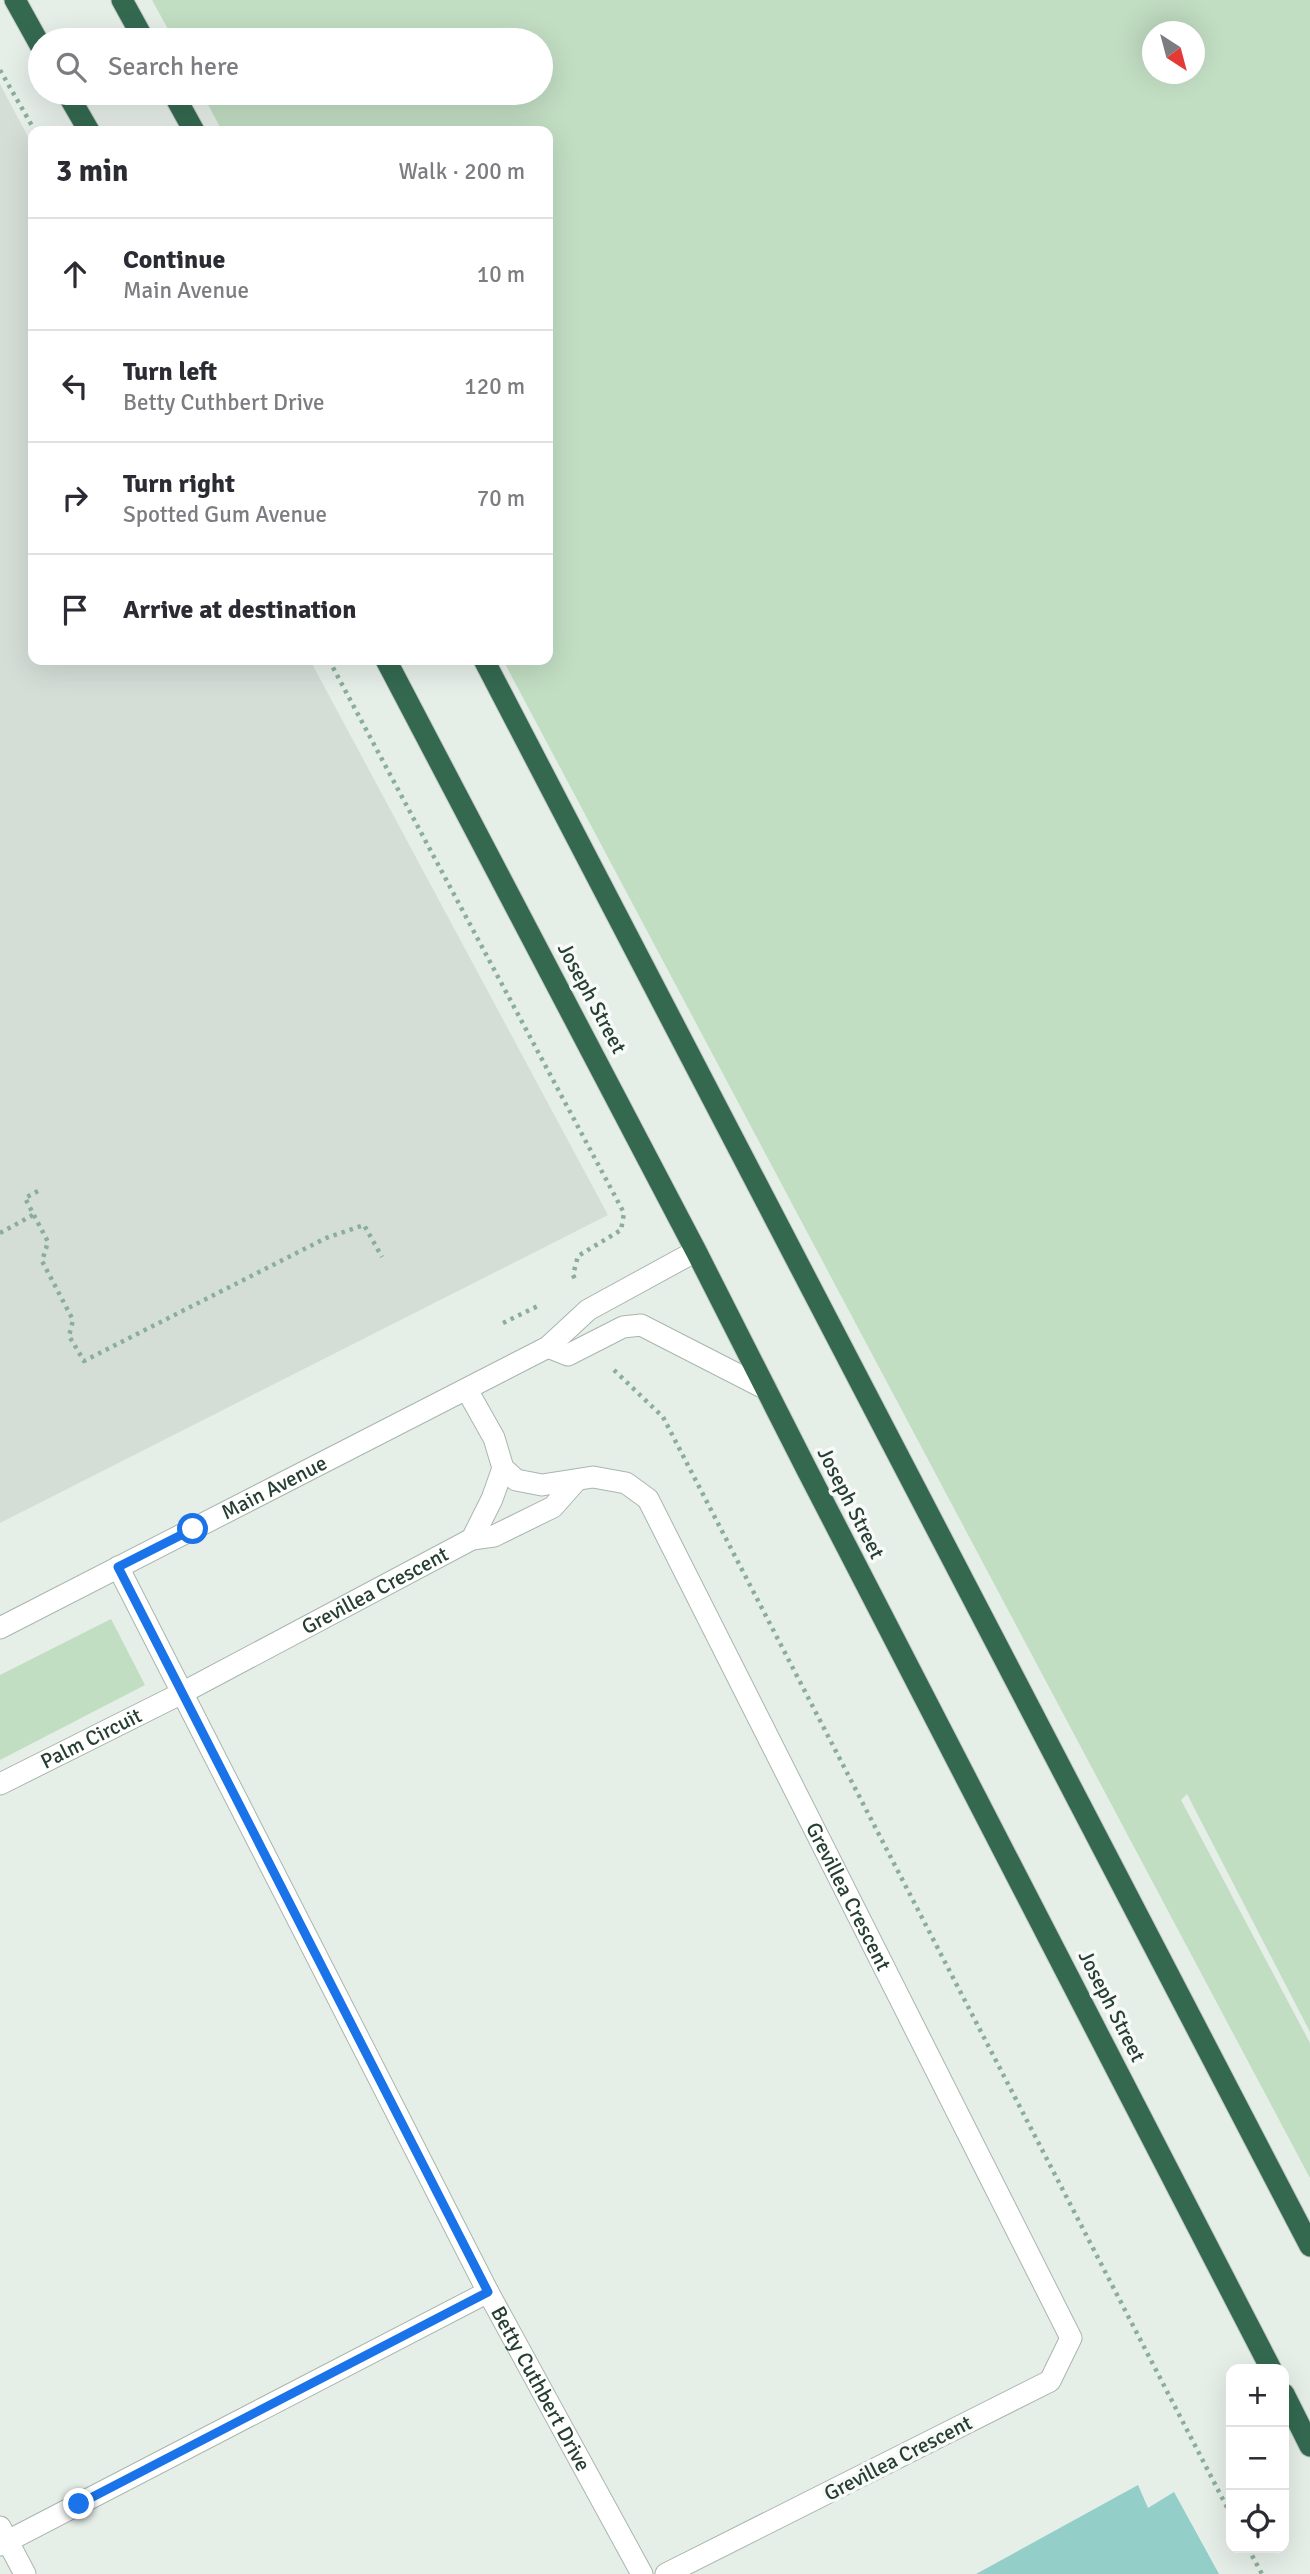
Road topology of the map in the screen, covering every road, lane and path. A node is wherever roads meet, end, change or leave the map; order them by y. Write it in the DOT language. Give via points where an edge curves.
graph roads {
  1 [pos="15,0"];
  2 [pos="122,0"];
  3 [pos="31,28"];
  4 [pos="137,28"];
  5 [pos="0,70"];
  6 [pos="74,105"];
  7 [pos="180,105"];
  8 [pos="32,126"];
  9 [pos="86,126"];
  10 [pos="191,126"];
  11 [pos="332,665"];
  12 [pos="389,665"];
  13 [pos="487,665"];
  14 [pos="38,1191"];
  15 [pos="33,1215"];
  16 [pos="0,1233"];
  17 [pos="696,1251"];
  18 [pos="382,1257"];
  19 [pos="588,1310"];
  20 [pos="600,1340"];
  21 [pos="548,1347"];
  22 [pos="766,1389"];
  23 [pos="467,1390"];
  24 [pos="503,1468"];
  25 [pos="576,1481"];
  26 [pos="472,1539"];
  27 [pos="118,1567"];
  28 [pos="0,1628"];
  29 [pos="182,1693"];
  30 [pos="0,1784"];
  31 [pos="1310,2246"];
  32 [pos="488,2292"];
  33 [pos="1268,2364"];
  34 [pos="1289,2404"];
  35 [pos="1310,2446"];
  36 [pos="1226,2505"];
  37 [pos="2,2538"];
  38 [pos="1251,2553"];
  39 [pos="25,2574"];
  40 [pos="642,2574"];
  41 [pos="666,2574"];
  42 [pos="1262,2574"];
  1 -- 3 [label="highway"];
  2 -- 4 [label="highway"];
  5 -- 8 [label="path"];
  6 -- 9 [label="highway"];
  7 -- 10 [label="highway"];
  11 -- 19 [label="path" via="624,1213 621,1230 578,1256 573,1275"];
  12 -- 17 [label="highway, Joseph Street"];
  13 -- 31 [label="highway"];
  14 -- 15 [label="path" via="25,1198"];
  15 -- 16 [label="path"];
  15 -- 18 [label="path" via="48,1242 42,1261 73,1320 69,1336 84,1361 326,1238 364,1224"];
  17 -- 19 [label="street, Main Avenue"];
  17 -- 22 [label="highway, Joseph Street"];
  19 -- 21 [label="street, Main Avenue"];
  20 -- 21 [label="street" via="568,1355"];
  20 -- 22 [label="street" via="623,1327 641,1325"];
  20 -- 36 [label="path" via="611,1368 663,1416"];
  21 -- 23 [label="street, Main Avenue"];
  22 -- 33 [label="highway, Joseph Street"];
  23 -- 24 [label="street" via="494,1438"];
  23 -- 27 [label="street, Main Avenue"];
  24 -- 25 [label="street" via="516,1480 542,1485"];
  24 -- 26 [label="street"];
  25 -- 26 [label="street, Grevillea Crescent" via="553,1507 495,1536"];
  25 -- 41 [label="street, Grevillea Crescent" via="593,1476 626,1483 648,1499 1071,2338 1050,2381"];
  26 -- 29 [label="street, Grevillea Crescent"];
  27 -- 28 [label="street, Main Avenue"];
  27 -- 29 [label="street, Betty Cuthbert Drive"];
  29 -- 30 [label="street, Palm Circuit"];
  29 -- 32 [label="street, Betty Cuthbert Drive"];
  32 -- 37 [label="street"];
  32 -- 40 [label="street, Betty Cuthbert Drive"];
  34 -- 35 [label="highway"];
  37 -- 39 [label="street"];
  38 -- 42 [label="path"];
}
